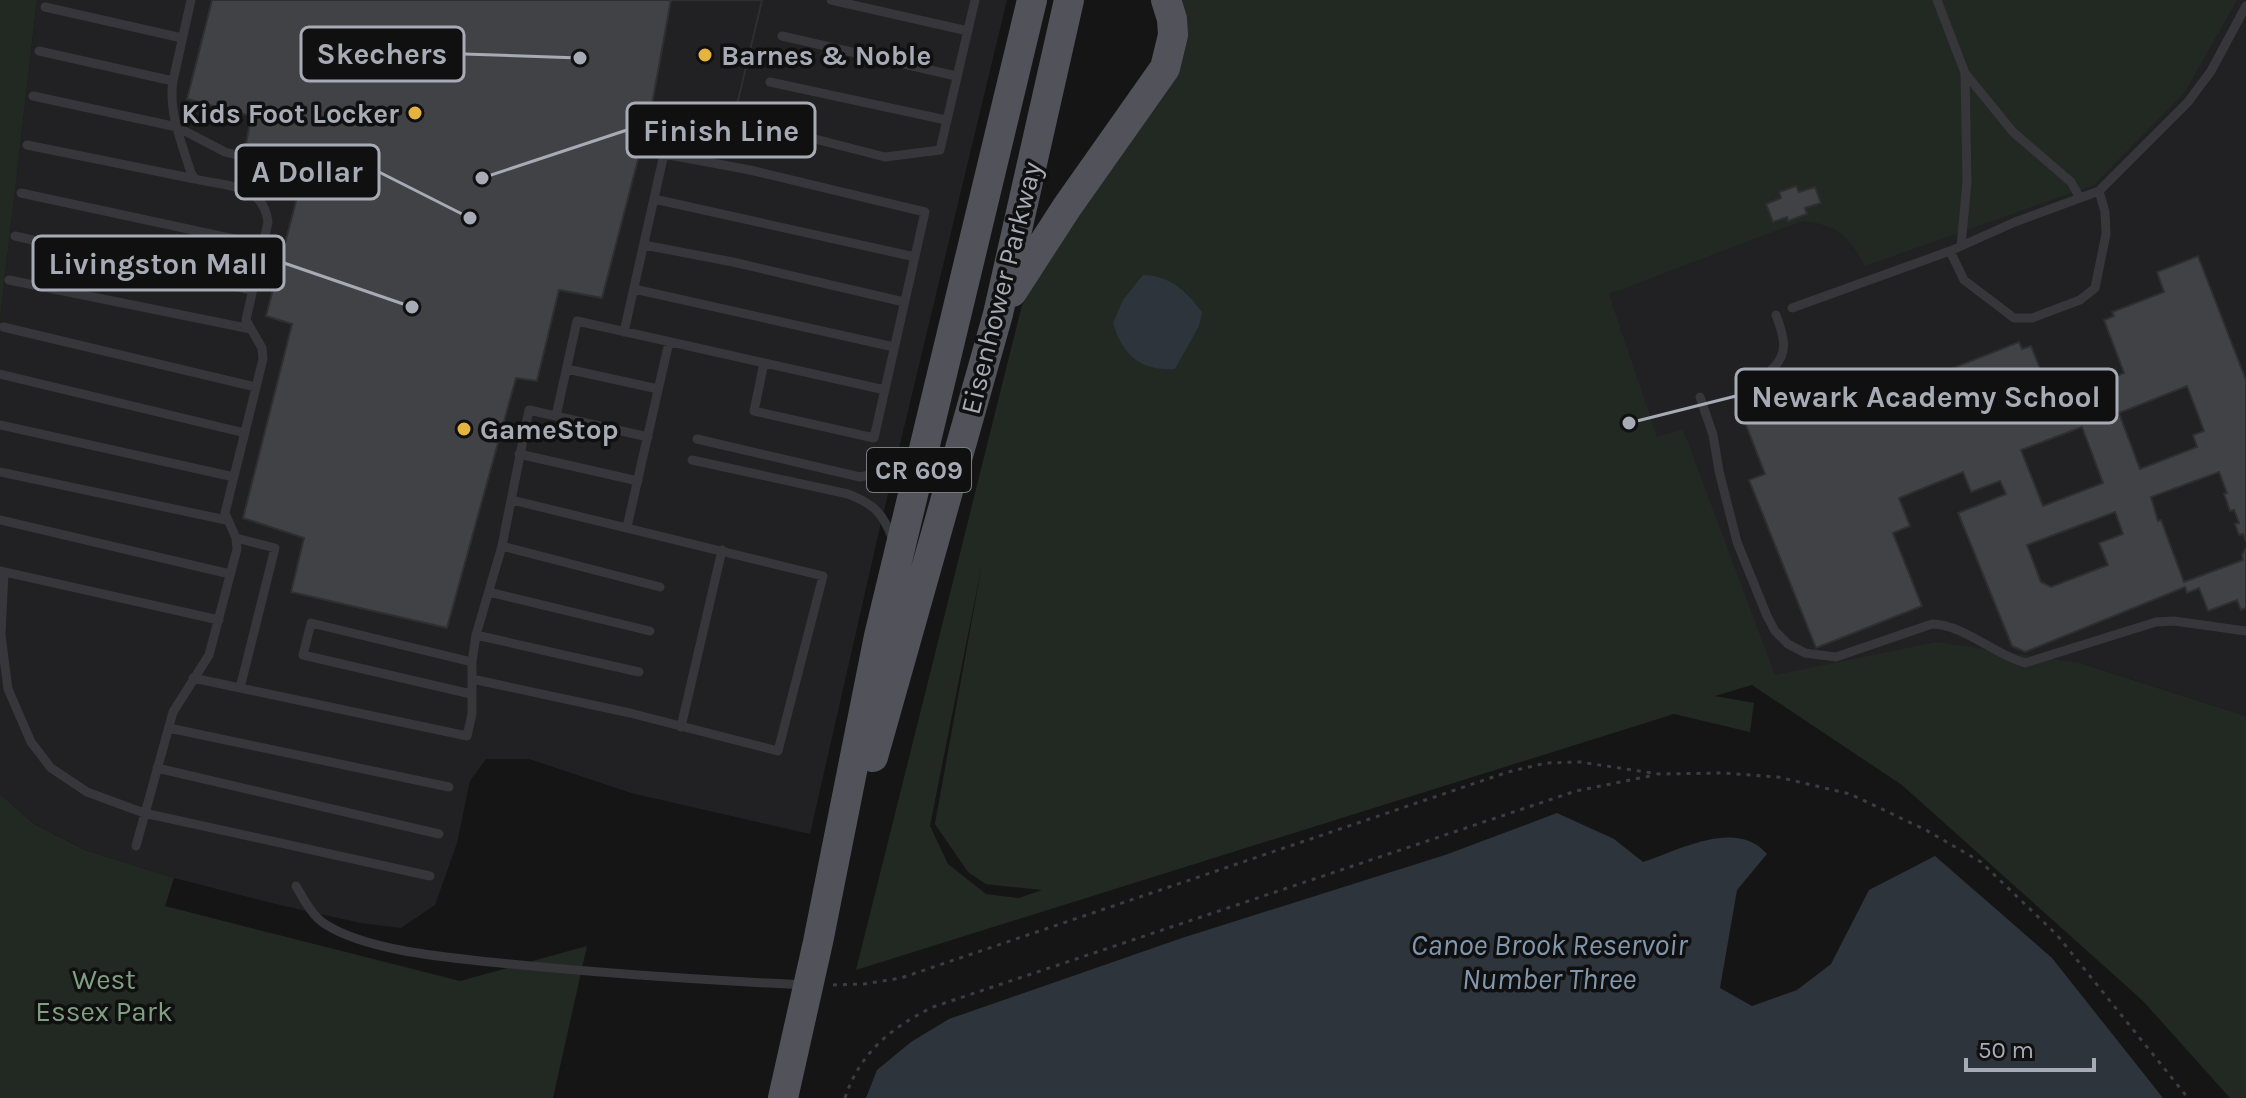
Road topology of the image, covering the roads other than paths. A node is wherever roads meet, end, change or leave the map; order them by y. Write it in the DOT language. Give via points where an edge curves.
graph roads {
  1 [pos="191,0"];
  2 [pos="831,0"];
  3 [pos="975,0"];
  4 [pos="1032,0"];
  5 [pos="1069,0"];
  6 [pos="1166,0"];
  7 [pos="1937,0"];
  8 [pos="850,2"];
  9 [pos="2246,6"];
  10 [pos="45,7"];
  11 [pos="968,31"];
  12 [pos="782,36"];
  13 [pos="182,38"];
  14 [pos="39,51"];
  15 [pos="1965,73"];
  16 [pos="956,76"];
  17 [pos="173,81"];
  18 [pos="770,82"];
  19 [pos="33,96"];
  20 [pos="946,120"];
  21 [pos="761,125"];
  22 [pos="177,127"];
  23 [pos="27,145"];
  24 [pos="288,168"];
  25 [pos="195,179"];
  26 [pos="2099,191"];
  27 [pos="21,193"];
  28 [pos="2080,198"];
  29 [pos="654,199"];
  30 [pos="15,236"];
  31 [pos="262,245"];
  32 [pos="644,245"];
  33 [pos="1961,246"];
  34 [pos="1950,251"];
  35 [pos="915,257"];
  36 [pos="9,280"];
  37 [pos="634,289"];
  38 [pos="251,290"];
  39 [pos="904,302"];
  40 [pos="1792,308"];
  41 [pos="998,314"];
  42 [pos="1776,315"];
  43 [pos="3,327"];
  44 [pos="251,329"];
  45 [pos="624,332"];
  46 [pos="669,342"];
  47 [pos="894,347"];
  48 [pos="764,363"];
  49 [pos="567,369"];
  50 [pos="1771,370"];
  51 [pos="0,374"];
  52 [pos="256,387"];
  53 [pos="658,389"];
  54 [pos="885,390"];
  55 [pos="1700,397"];
  56 [pos="556,416"];
  57 [pos="0,425"];
  58 [pos="245,433"];
  59 [pos="927,436"];
  60 [pos="648,437"];
  61 [pos="697,439"];
  62 [pos="519,454"];
  63 [pos="692,460"];
  64 [pos="0,472"];
  65 [pos="234,477"];
  66 [pos="638,481"];
  67 [pos="512,500"];
  68 [pos="0,520"];
  69 [pos="226,520"];
  70 [pos="627,527"];
  71 [pos="236,538"];
  72 [pos="502,546"];
  73 [pos="722,550"];
  74 [pos="899,555"];
  75 [pos="2,571"];
  76 [pos="230,574"];
  77 [pos="660,587"];
  78 [pos="489,592"];
  79 [pos="219,620"];
  80 [pos="650,631"];
  81 [pos="2246,631"];
  82 [pos="476,635"];
  83 [pos="472,662"];
  84 [pos="639,672"];
  85 [pos="193,678"];
  86 [pos="472,679"];
  87 [pos="240,688"];
  88 [pos="471,694"];
  89 [pos="681,727"];
  90 [pos="169,728"];
  91 [pos="157,768"];
  92 [pos="449,787"];
  93 [pos="144,813"];
  94 [pos="439,834"];
  95 [pos="136,846"];
  96 [pos="430,876"];
  97 [pos="296,886"];
  98 [pos="818,942"];
  99 [pos="809,986"];
  100 [pos="783,1098"];
  1 -- 13 [label="lane"];
  2 -- 8 [label="lane"];
  3 -- 11 [label="lane"];
  4 -- 59 [label="main road, Eisenhower Parkway / CR 609"];
  5 -- 41 [label="main road, Eisenhower Parkway / CR 609"];
  6 -- 41 [label="main road" via="1173,35 1165,68"];
  7 -- 15 [label="lane"];
  8 -- 11 [label="lane"];
  9 -- 26 [label="lane" via="2188,102"];
  10 -- 13 [label="lane"];
  11 -- 16 [label="lane"];
  12 -- 16 [label="lane"];
  13 -- 17 [label="lane"];
  14 -- 17 [label="lane"];
  15 -- 28 [label="lane" via="2013,132 2071,182"];
  15 -- 33 [label="lane" via="1968,169"];
  16 -- 20 [label="lane"];
  17 -- 22 [label="lane"];
  18 -- 20 [label="lane"];
  19 -- 22 [label="lane"];
  20 -- 21 [label="lane" via="940,150 885,157"];
  22 -- 24 [label="lane" via="225,152"];
  22 -- 25 [label="lane"];
  23 -- 25 [label="lane"];
  25 -- 31 [label="lane" via="251,191 261,199 268,222"];
  26 -- 28 [label="lane"];
  26 -- 34 [label="lane" via="2106,234 2095,288 2080,300 2032,318 2014,318 1964,280"];
  27 -- 31 [label="lane"];
  28 -- 33 [label="lane"];
  29 -- 32 [label="lane"];
  29 -- 35 [label="lane"];
  29 -- 35 [label="lane" via="664,154 750,170 925,212"];
  30 -- 38 [label="lane"];
  31 -- 38 [label="lane"];
  32 -- 37 [label="lane"];
  32 -- 39 [label="lane"];
  33 -- 34 [label="lane"];
  34 -- 40 [label="lane"];
  35 -- 39 [label="lane"];
  36 -- 44 [label="lane"];
  37 -- 45 [label="lane"];
  37 -- 47 [label="lane"];
  38 -- 44 [label="lane" via="246,320"];
  39 -- 47 [label="lane"];
  41 -- 98 [label="main road, Eisenhower Parkway / CR 609"];
  42 -- 50 [label="lane" via="1784,349"];
  43 -- 52 [label="lane"];
  44 -- 52 [label="lane" via="263,359"];
  45 -- 46 [label="lane"];
  45 -- 49 [label="lane" via="577,321"];
  46 -- 48 [label="lane"];
  46 -- 53 [label="lane"];
  47 -- 54 [label="lane"];
  48 -- 54 [label="lane"];
  48 -- 54 [label="lane" via="754,411 874,438"];
  49 -- 53 [label="lane"];
  49 -- 56 [label="lane"];
  51 -- 58 [label="lane"];
  52 -- 58 [label="lane"];
  53 -- 60 [label="lane"];
  55 -- 81 [label="lane" via="1737,542 1775,631 1805,653 1851,654 1932,624 2025,663 2156,622"];
  56 -- 60 [label="lane"];
  56 -- 62 [label="lane" via="529,410"];
  57 -- 65 [label="lane"];
  58 -- 65 [label="lane"];
  59 -- 61 [label="lane" via="887,471 860,477"];
  59 -- 74 [label="main road, Eisenhower Parkway / CR 609"];
  60 -- 66 [label="lane"];
  62 -- 66 [label="lane"];
  62 -- 67 [label="lane"];
  63 -- 74 [label="lane" via="871,503 888,526"];
  64 -- 69 [label="lane"];
  65 -- 69 [label="lane"];
  66 -- 70 [label="lane"];
  67 -- 70 [label="lane"];
  67 -- 72 [label="lane"];
  68 -- 76 [label="lane"];
  69 -- 71 [label="lane"];
  70 -- 73 [label="lane"];
  71 -- 76 [label="lane"];
  71 -- 87 [label="lane" via="275,548"];
  72 -- 77 [label="lane"];
  72 -- 78 [label="lane"];
  73 -- 89 [label="lane"];
  73 -- 89 [label="lane" via="823,576 778,751"];
  74 -- 98 [label="main road, Eisenhower Parkway / CR 609"];
  75 -- 79 [label="lane"];
  75 -- 93 [label="lane" via="1,635 8,689 31,742 51,768 87,792"];
  76 -- 79 [label="lane"];
  78 -- 80 [label="lane"];
  78 -- 82 [label="lane"];
  79 -- 85 [label="lane" via="209,655"];
  82 -- 83 [label="lane"];
  82 -- 84 [label="lane"];
  83 -- 86 [label="lane"];
  83 -- 88 [label="lane" via="311,623 303,655"];
  85 -- 87 [label="lane"];
  85 -- 90 [label="lane"];
  86 -- 88 [label="lane"];
  86 -- 89 [label="lane"];
  87 -- 88 [label="lane" via="467,736"];
  90 -- 91 [label="lane"];
  90 -- 92 [label="lane"];
  91 -- 93 [label="lane"];
  91 -- 94 [label="lane"];
  93 -- 95 [label="lane"];
  93 -- 96 [label="lane"];
  97 -- 99 [label="lane" via="326,925 410,952 562,970"];
  98 -- 99 [label="main road, Eisenhower Parkway / CR 609"];
  99 -- 100 [label="main road, Eisenhower Parkway / CR 609"];
}
